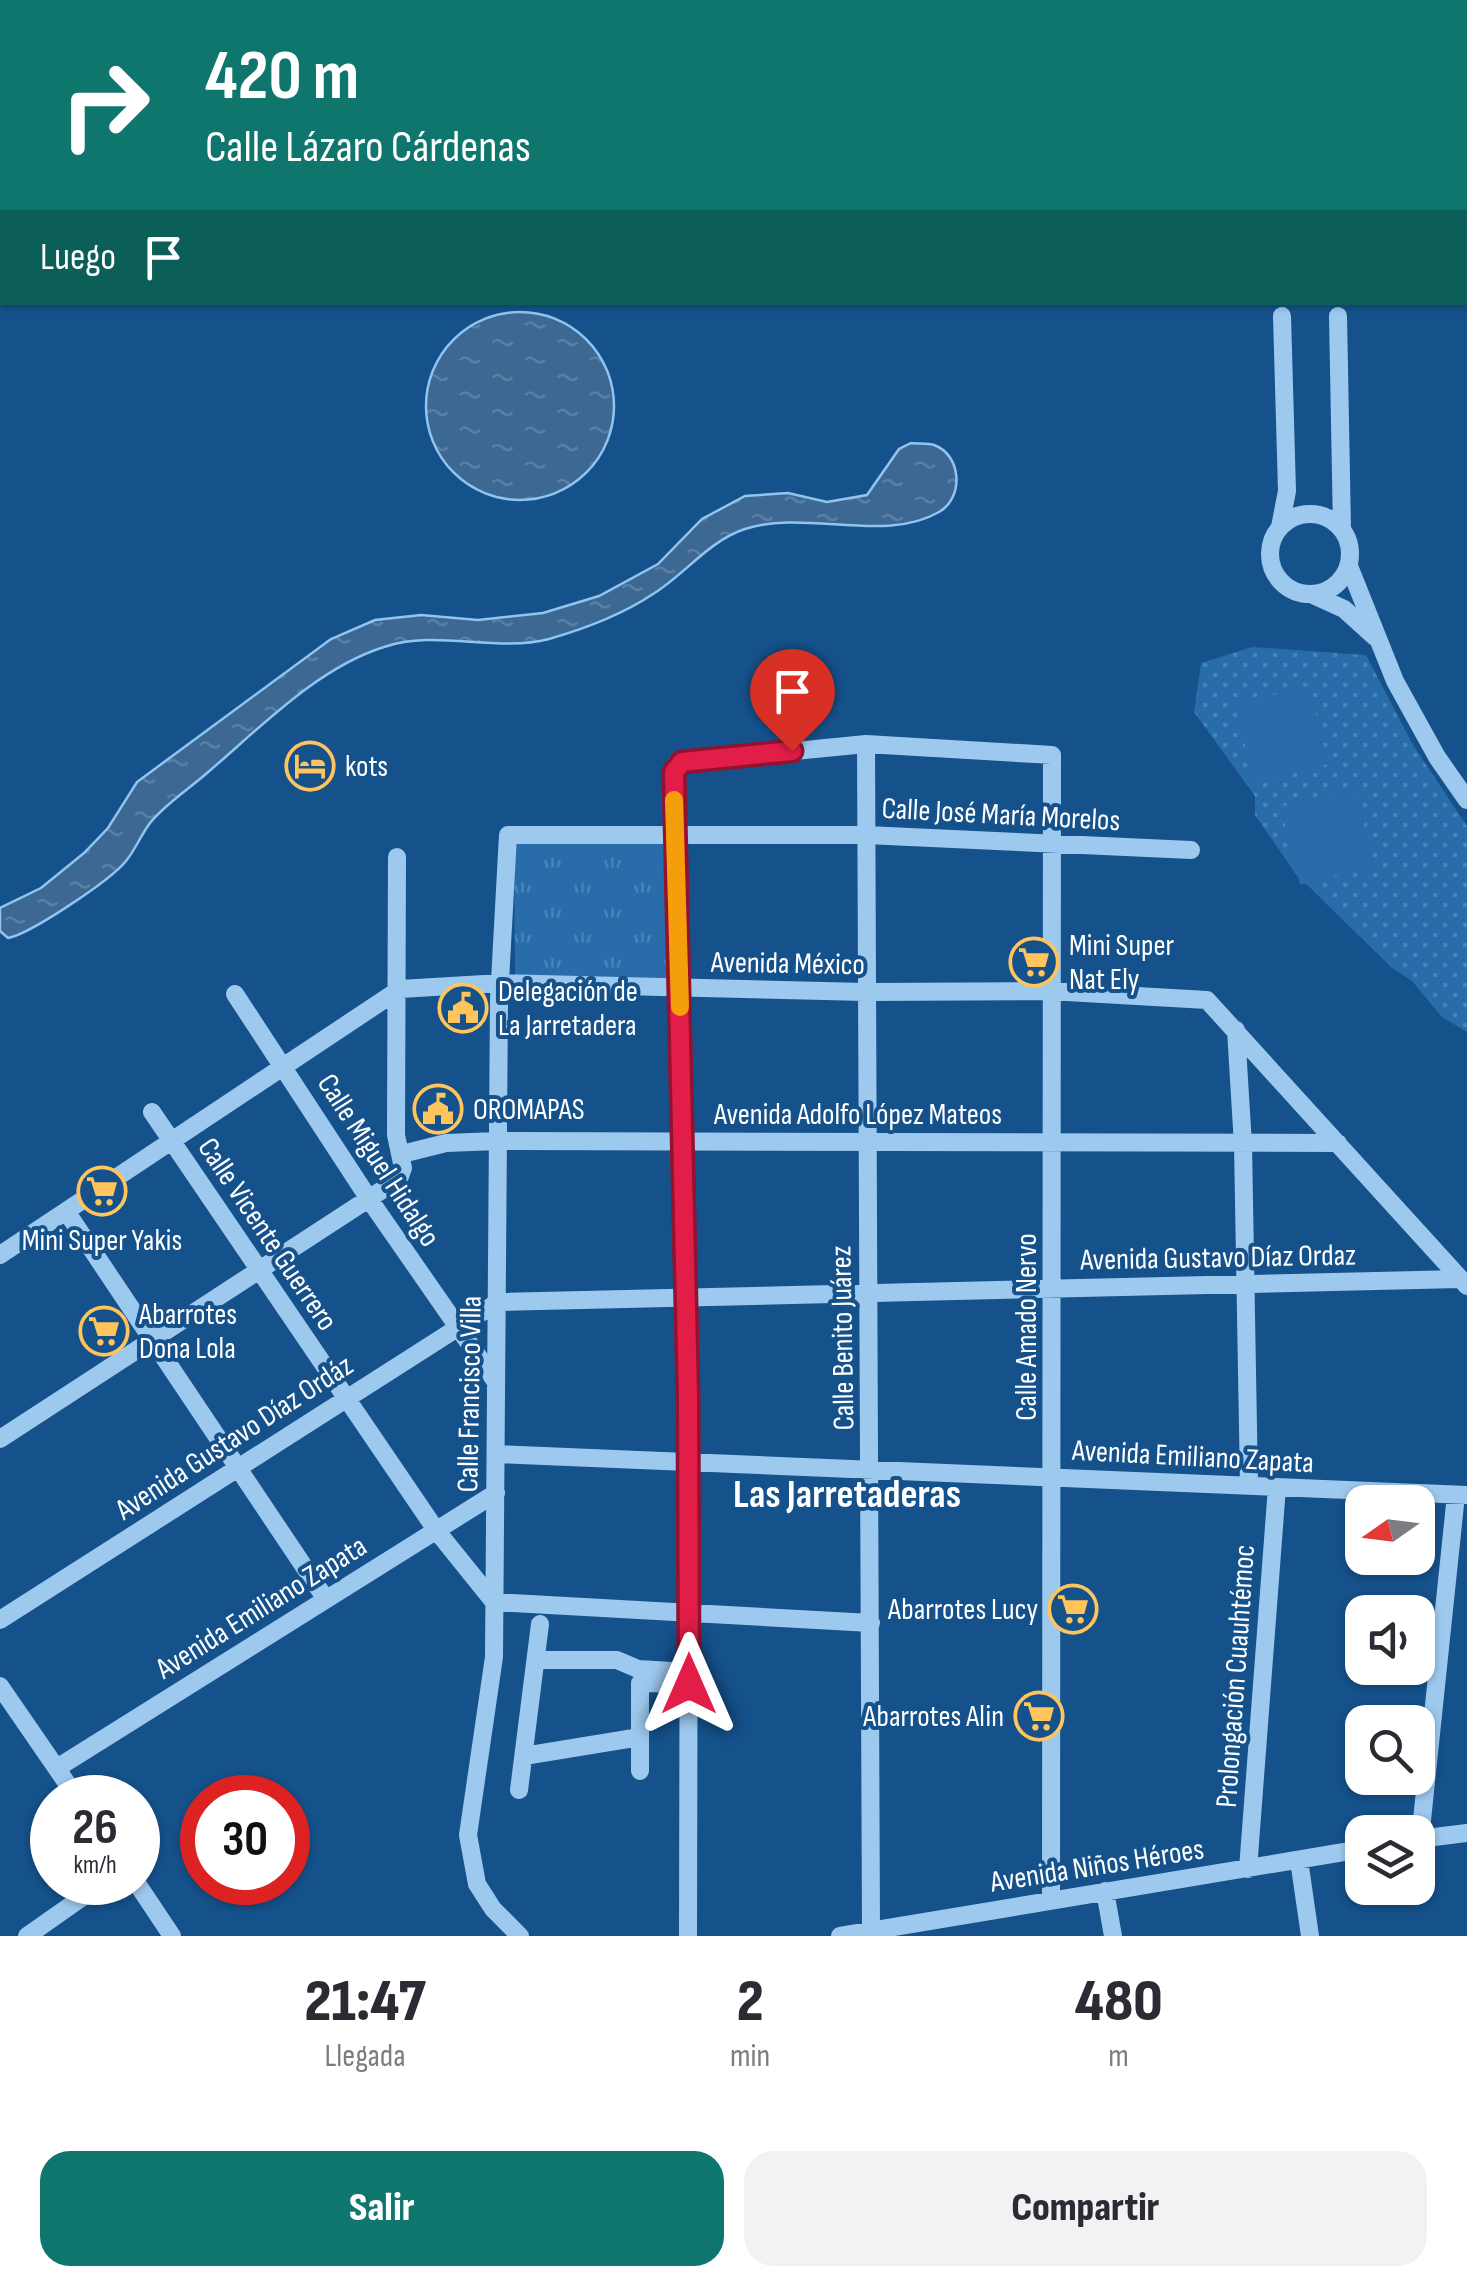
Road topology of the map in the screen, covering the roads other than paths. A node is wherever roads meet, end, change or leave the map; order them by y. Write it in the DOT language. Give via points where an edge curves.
graph roads {
  1 [pos="1282,316"];
  2 [pos="1338,316"];
  3 [pos="1280,527"];
  4 [pos="1342,529"];
  5 [pos="1349,566"];
  6 [pos="1311,594"];
  7 [pos="1376,637"];
  8 [pos="866,744"];
  9 [pos="1467,800"];
  10 [pos="674,832"];
  11 [pos="508,835"];
  12 [pos="866,836"];
  13 [pos="1053,845"];
  14 [pos="1191,850"];
  15 [pos="397,857"];
  16 [pos="501,984"];
  17 [pos="680,988"];
  18 [pos="400,989"];
  19 [pos="1049,990"];
  20 [pos="865,992"];
  21 [pos="236,994"];
  22 [pos="1236,1030"];
  23 [pos="284,1066"];
  24 [pos="152,1112"];
  25 [pos="497,1141"];
  26 [pos="866,1141"];
  27 [pos="1051,1141"];
  28 [pos="172,1142"];
  29 [pos="683,1142"];
  30 [pos="1338,1143"];
  31 [pos="1243,1145"];
  32 [pos="402,1154"];
  33 [pos="368,1198"];
  34 [pos="66,1211"];
  35 [pos="2,1250"];
  36 [pos="260,1270"];
  37 [pos="1246,1282"];
  38 [pos="1464,1283"];
  39 [pos="1054,1288"];
  40 [pos="871,1292"];
  41 [pos="686,1296"];
  42 [pos="498,1302"];
  43 [pos="458,1328"];
  44 [pos="151,1342"];
  45 [pos="497,1383"];
  46 [pos="345,1397"];
  47 [pos="0,1439"];
  48 [pos="497,1454"];
  49 [pos="689,1462"];
  50 [pos="236,1468"];
  51 [pos="871,1469"];
  52 [pos="1053,1477"];
  53 [pos="1248,1484"];
  54 [pos="1277,1487"];
  55 [pos="496,1493"];
  56 [pos="1462,1495"];
  57 [pos="436,1530"];
  58 [pos="1445,1588"];
  59 [pos="1467,1589"];
  60 [pos="325,1598"];
  61 [pos="494,1602"];
  62 [pos="690,1614"];
  63 [pos="0,1620"];
  64 [pos="870,1623"];
  65 [pos="540,1624"];
  66 [pos="538,1660"];
  67 [pos="689,1678"];
  68 [pos="0,1686"];
  69 [pos="640,1737"];
  70 [pos="524,1756"];
  71 [pos="56,1768"];
  72 [pos="640,1771"];
  73 [pos="61,1775"];
  74 [pos="519,1790"];
  75 [pos="1421,1815"];
  76 [pos="1467,1833"];
  77 [pos="1435,1837"];
  78 [pos="1345,1852"];
  79 [pos="1299,1860"];
  80 [pos="1248,1869"];
  81 [pos="1106,1892"];
  82 [pos="1052,1900"];
  83 [pos="71,1905"];
  84 [pos="151,1905"];
  85 [pos="914,1930"];
  86 [pos="871,1931"];
  87 [pos="27,1936"];
  88 [pos="172,1936"];
  89 [pos="520,1936"];
  90 [pos="688,1936"];
  91 [pos="840,1936"];
  92 [pos="1113,1936"];
  93 [pos="1310,1936"];
  1 -- 3 [label="street" via="1287,491"];
  2 -- 4 [label="street"];
  3 -- 4 [label="street" via="1312,514"];
  3 -- 6 [label="street" via="1272,564 1286,586"];
  4 -- 5 [label="street"];
  5 -- 6 [label="street" via="1334,586"];
  5 -- 7 [label="street"];
  6 -- 7 [label="street" via="1344,609"];
  7 -- 9 [label="street" via="1437,757"];
  8 -- 10 [label="street" via="676,764"];
  8 -- 12 [label="street, Calle Benito Juárez"];
  8 -- 13 [label="street, Calle Amado Nervo" via="1052,755"];
  10 -- 11 [label="street, Calle José María Morelos"];
  10 -- 12 [label="street, Calle José María Morelos"];
  10 -- 17 [label="street"];
  11 -- 16 [label="street, Calle Francisco Villa"];
  12 -- 13 [label="street, Calle José María Morelos"];
  12 -- 20 [label="street, Calle Benito Juárez"];
  13 -- 14 [label="street, Calle José María Morelos"];
  13 -- 19 [label="street, Calle Amado Nervo"];
  15 -- 18 [label="street"];
  16 -- 17 [label="street, Avenida México"];
  16 -- 18 [label="street, Avenida México"];
  16 -- 25 [label="street, Calle Francisco Villa"];
  17 -- 20 [label="street, Avenida México"];
  17 -- 29 [label="street"];
  18 -- 23 [label="street"];
  18 -- 32 [label="street" via="396,1135"];
  19 -- 20 [label="street, Avenida México"];
  19 -- 22 [label="street, Avenida México" via="1196,996"];
  19 -- 27 [label="street, Calle Amado Nervo"];
  20 -- 26 [label="street, Calle Benito Juárez"];
  21 -- 23 [label="street, Calle Miguel Hidalgo"];
  22 -- 30 [label="street, Avenida México"];
  22 -- 31 [label="street"];
  23 -- 28 [label="street"];
  23 -- 33 [label="street, Calle Miguel Hidalgo"];
  24 -- 28 [label="street, Calle Vicente Guerrero"];
  25 -- 29 [label="street, Avenida Adolfo López Mateos"];
  25 -- 32 [label="street, Avenida Adolfo López Mateos"];
  25 -- 42 [label="street, Calle Francisco Villa"];
  26 -- 27 [label="street, Avenida Adolfo López Mateos"];
  26 -- 29 [label="street, Avenida Adolfo López Mateos"];
  26 -- 40 [label="street, Calle Benito Juárez"];
  27 -- 31 [label="street, Avenida Adolfo López Mateos"];
  27 -- 39 [label="street, Calle Amado Nervo"];
  28 -- 34 [label="street"];
  28 -- 36 [label="street, Calle Vicente Guerrero"];
  29 -- 41 [label="street"];
  30 -- 31 [label="street, Avenida Adolfo López Mateos"];
  30 -- 38 [label="street, Avenida México"];
  31 -- 37 [label="street"];
  32 -- 33 [label="street" via="399,1179"];
  33 -- 36 [label="street"];
  33 -- 43 [label="street, Calle Miguel Hidalgo"];
  34 -- 35 [label="street"];
  34 -- 44 [label="street"];
  36 -- 44 [label="street"];
  36 -- 46 [label="street, Calle Vicente Guerrero"];
  37 -- 38 [label="street, Avenida Gustavo Díaz Ordaz"];
  37 -- 39 [label="street, Avenida Gustavo Díaz Ordaz"];
  37 -- 53 [label="street"];
  39 -- 40 [label="street, Avenida Gustavo Díaz Ordaz"];
  39 -- 52 [label="street, Calle Amado Nervo"];
  40 -- 41 [label="street, Avenida Gustavo Díaz Ordaz"];
  40 -- 51 [label="street, Calle Benito Juárez"];
  41 -- 42 [label="street, Avenida Gustavo Díaz Ordaz"];
  41 -- 49 [label="street"];
  42 -- 43 [label="street, Avenida Gustavo Díaz Ordáz"];
  42 -- 45 [label="street, Calle Francisco Villa"];
  43 -- 45 [label="street, Calle Miguel Hidalgo"];
  43 -- 46 [label="street, Avenida Gustavo Díaz Ordáz"];
  44 -- 47 [label="street"];
  44 -- 50 [label="street"];
  45 -- 48 [label="street, Calle Francisco Villa"];
  46 -- 50 [label="street, Avenida Gustavo Díaz Ordáz"];
  46 -- 57 [label="street, Calle Vicente Guerrero"];
  48 -- 49 [label="street, Avenida Emiliano Zapata"];
  48 -- 55 [label="street, Calle Francisco Villa"];
  49 -- 51 [label="street, Avenida Emiliano Zapata"];
  49 -- 62 [label="street"];
  50 -- 60 [label="street"];
  50 -- 63 [label="street, Avenida Gustavo Díaz Ordáz"];
  51 -- 52 [label="street, Avenida Emiliano Zapata"];
  51 -- 64 [label="street, Calle Benito Juárez"];
  52 -- 53 [label="street, Avenida Emiliano Zapata"];
  52 -- 82 [label="street, Calle Amado Nervo"];
  53 -- 54 [label="street, Avenida Emiliano Zapata"];
  54 -- 56 [label="street, Avenida Emiliano Zapata"];
  54 -- 80 [label="street, Prolongación Cuauhtémoc"];
  55 -- 57 [label="street, Avenida Emiliano Zapata"];
  55 -- 61 [label="street, Calle Francisco Villa"];
  56 -- 58 [label="street"];
  57 -- 60 [label="street, Avenida Emiliano Zapata"];
  57 -- 61 [label="street, Calle Vicente Guerrero"];
  58 -- 59 [label="street"];
  58 -- 75 [label="street"];
  60 -- 71 [label="street, Avenida Emiliano Zapata"];
  61 -- 62 [label="street"];
  61 -- 89 [label="street, Calle Francisco Villa" via="494,1658 470,1860 493,1909"];
  62 -- 64 [label="street"];
  62 -- 67 [label="street"];
  64 -- 86 [label="street, Calle Benito Juárez"];
  65 -- 66 [label="street"];
  66 -- 67 [label="street" via="617,1660"];
  66 -- 70 [label="street"];
  67 -- 69 [label="street" via="640,1683"];
  67 -- 90 [label="street"];
  68 -- 71 [label="street"];
  69 -- 70 [label="street"];
  69 -- 72 [label="street"];
  70 -- 74 [label="street"];
  71 -- 73 [label="street"];
  76 -- 77 [label="street"];
  78 -- 79 [label="street, Avenida Niños Héroes"];
  79 -- 80 [label="street, Avenida Niños Héroes"];
  79 -- 93 [label="street"];
  80 -- 81 [label="street, Avenida Niños Héroes"];
  81 -- 82 [label="street, Avenida Niños Héroes"];
  81 -- 92 [label="street"];
  82 -- 85 [label="street, Avenida Niños Héroes"];
  83 -- 87 [label="street"];
  84 -- 88 [label="street"];
  85 -- 86 [label="street, Avenida Niños Héroes"];
  86 -- 91 [label="street, Avenida Niños Héroes"];
}
